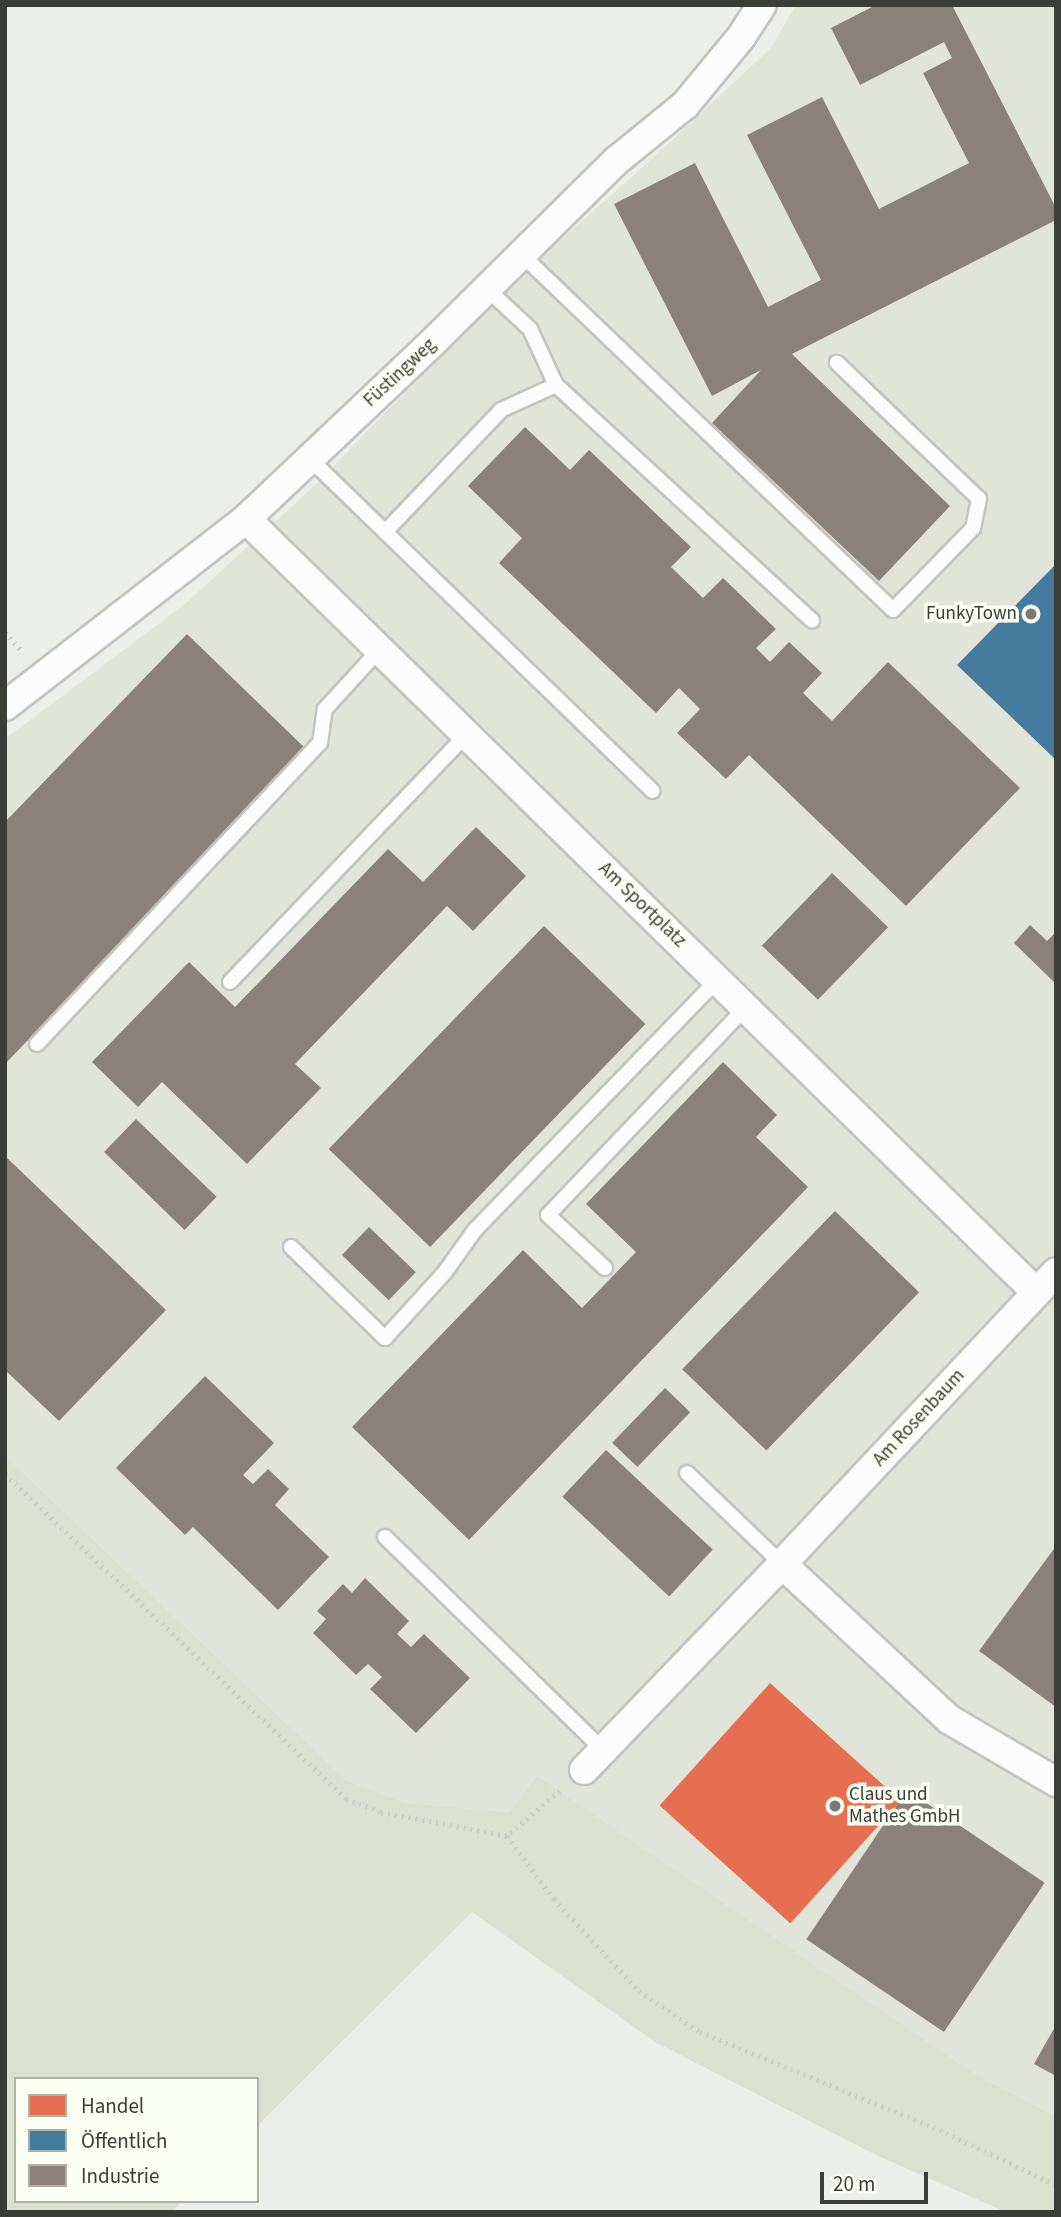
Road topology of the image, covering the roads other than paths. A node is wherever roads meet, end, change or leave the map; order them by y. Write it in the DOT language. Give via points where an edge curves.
graph roads {
  1 [pos="762,5"];
  2 [pos="522,255"];
  3 [pos="487,289"];
  4 [pos="837,363"];
  5 [pos="556,385"];
  6 [pos="310,458"];
  7 [pos="246,519"];
  8 [pos="385,532"];
  9 [pos="812,620"];
  10 [pos="380,649"];
  11 [pos="5,706"];
  12 [pos="467,734"];
  13 [pos="652,791"];
  14 [pos="718,979"];
  15 [pos="230,982"];
  16 [pos="746,1006"];
  17 [pos="37,1044"];
  18 [pos="291,1247"];
  19 [pos="604,1268"];
  20 [pos="1056,1272"];
  21 [pos="1036,1292"];
  22 [pos="687,1473"];
  23 [pos="384,1537"];
  24 [pos="782,1564"];
  25 [pos="603,1749"];
  26 [pos="584,1770"];
  27 [pos="1056,1782"];
  1 -- 2 [label="street, Füstingweg" via="685,105 616,160"];
  2 -- 3 [label="street, Füstingweg"];
  2 -- 4 [label="lane" via="893,610 973,528 979,499"];
  3 -- 5 [label="lane" via="530,329"];
  3 -- 6 [label="street, Füstingweg"];
  5 -- 8 [label="lane" via="501,411"];
  5 -- 9 [label="lane"];
  6 -- 7 [label="street, Füstingweg"];
  6 -- 8 [label="lane"];
  7 -- 10 [label="street, Am Sportplatz"];
  7 -- 11 [label="street, Füstingweg"];
  8 -- 13 [label="lane"];
  10 -- 12 [label="street, Am Sportplatz"];
  10 -- 17 [label="lane" via="325,709 320,743"];
  12 -- 14 [label="street, Am Sportplatz"];
  12 -- 15 [label="lane"];
  14 -- 16 [label="street, Am Sportplatz"];
  14 -- 18 [label="lane" via="475,1230 445,1272 385,1338"];
  16 -- 19 [label="lane" via="548,1214"];
  16 -- 21 [label="street, Am Sportplatz"];
  20 -- 21 [label="street, Am Rosenbaum"];
  21 -- 24 [label="street, Am Rosenbaum"];
  22 -- 24 [label="lane"];
  23 -- 25 [label="lane"];
  24 -- 25 [label="street, Am Rosenbaum"];
  24 -- 27 [label="street" via="950,1720"];
  25 -- 26 [label="street, Am Rosenbaum"];
}
